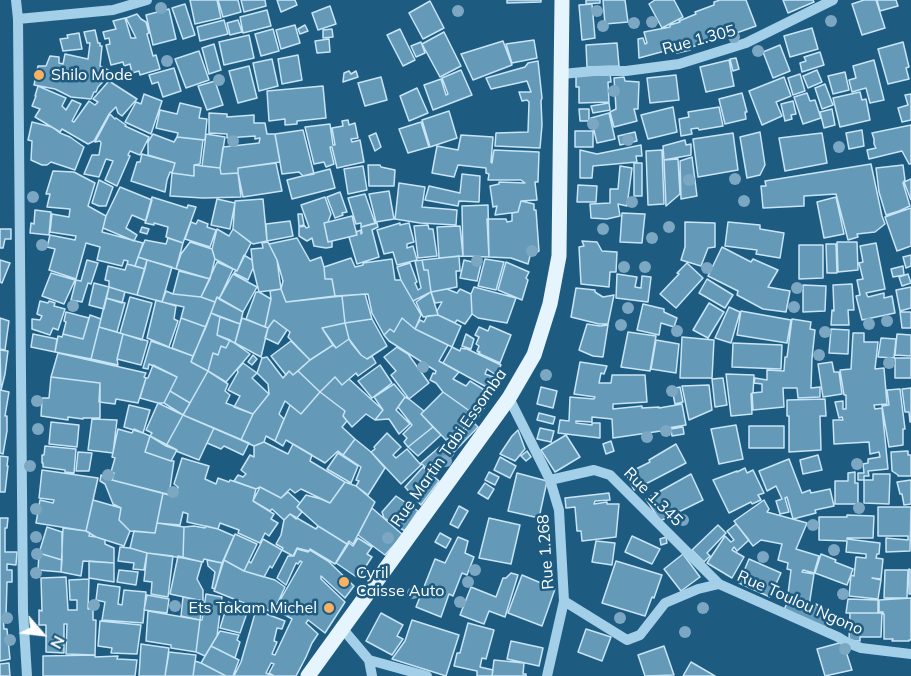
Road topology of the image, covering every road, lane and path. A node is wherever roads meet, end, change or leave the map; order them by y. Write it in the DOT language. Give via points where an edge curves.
graph roads {
  1 [pos="16,0"];
  2 [pos="147,0"];
  3 [pos="562,0"];
  4 [pos="833,0"];
  5 [pos="18,19"];
  6 [pos="562,74"];
  7 [pos="509,398"];
  8 [pos="550,480"];
  9 [pos="719,584"];
  10 [pos="564,601"];
  11 [pos="342,628"];
  12 [pos="911,654"];
  13 [pos="369,660"];
  14 [pos="27,676"];
  15 [pos="308,676"];
  16 [pos="372,676"];
  17 [pos="428,676"];
  18 [pos="547,676"];
  1 -- 5 [label="street"];
  2 -- 5 [label="street" via="113,10"];
  3 -- 6 [label="main road, Rue Martin Tabi Essomba"];
  4 -- 6 [label="street, Rue 1.305" via="746,43 679,64"];
  5 -- 14 [label="street" via="23,610"];
  6 -- 7 [label="main road, Rue Martin Tabi Essomba" via="559,256 550,304 534,355"];
  7 -- 8 [label="street, Rue 1.268"];
  7 -- 11 [label="main road, Rue Martin Tabi Essomba"];
  8 -- 9 [label="street, Rue 1.345" via="594,470 610,475"];
  8 -- 10 [label="street, Rue 1.268" via="559,510"];
  9 -- 10 [label="street, Rue Toulou Ngono" via="665,603 640,635 627,640"];
  9 -- 12 [label="street, Rue Toulou Ngono" via="861,648"];
  10 -- 18 [label="street, Rue 1.268"];
  11 -- 13 [label="street"];
  11 -- 15 [label="main road, Rue Martin Tabi Essomba"];
  13 -- 16 [label="street"];
  13 -- 17 [label="street"];
}
